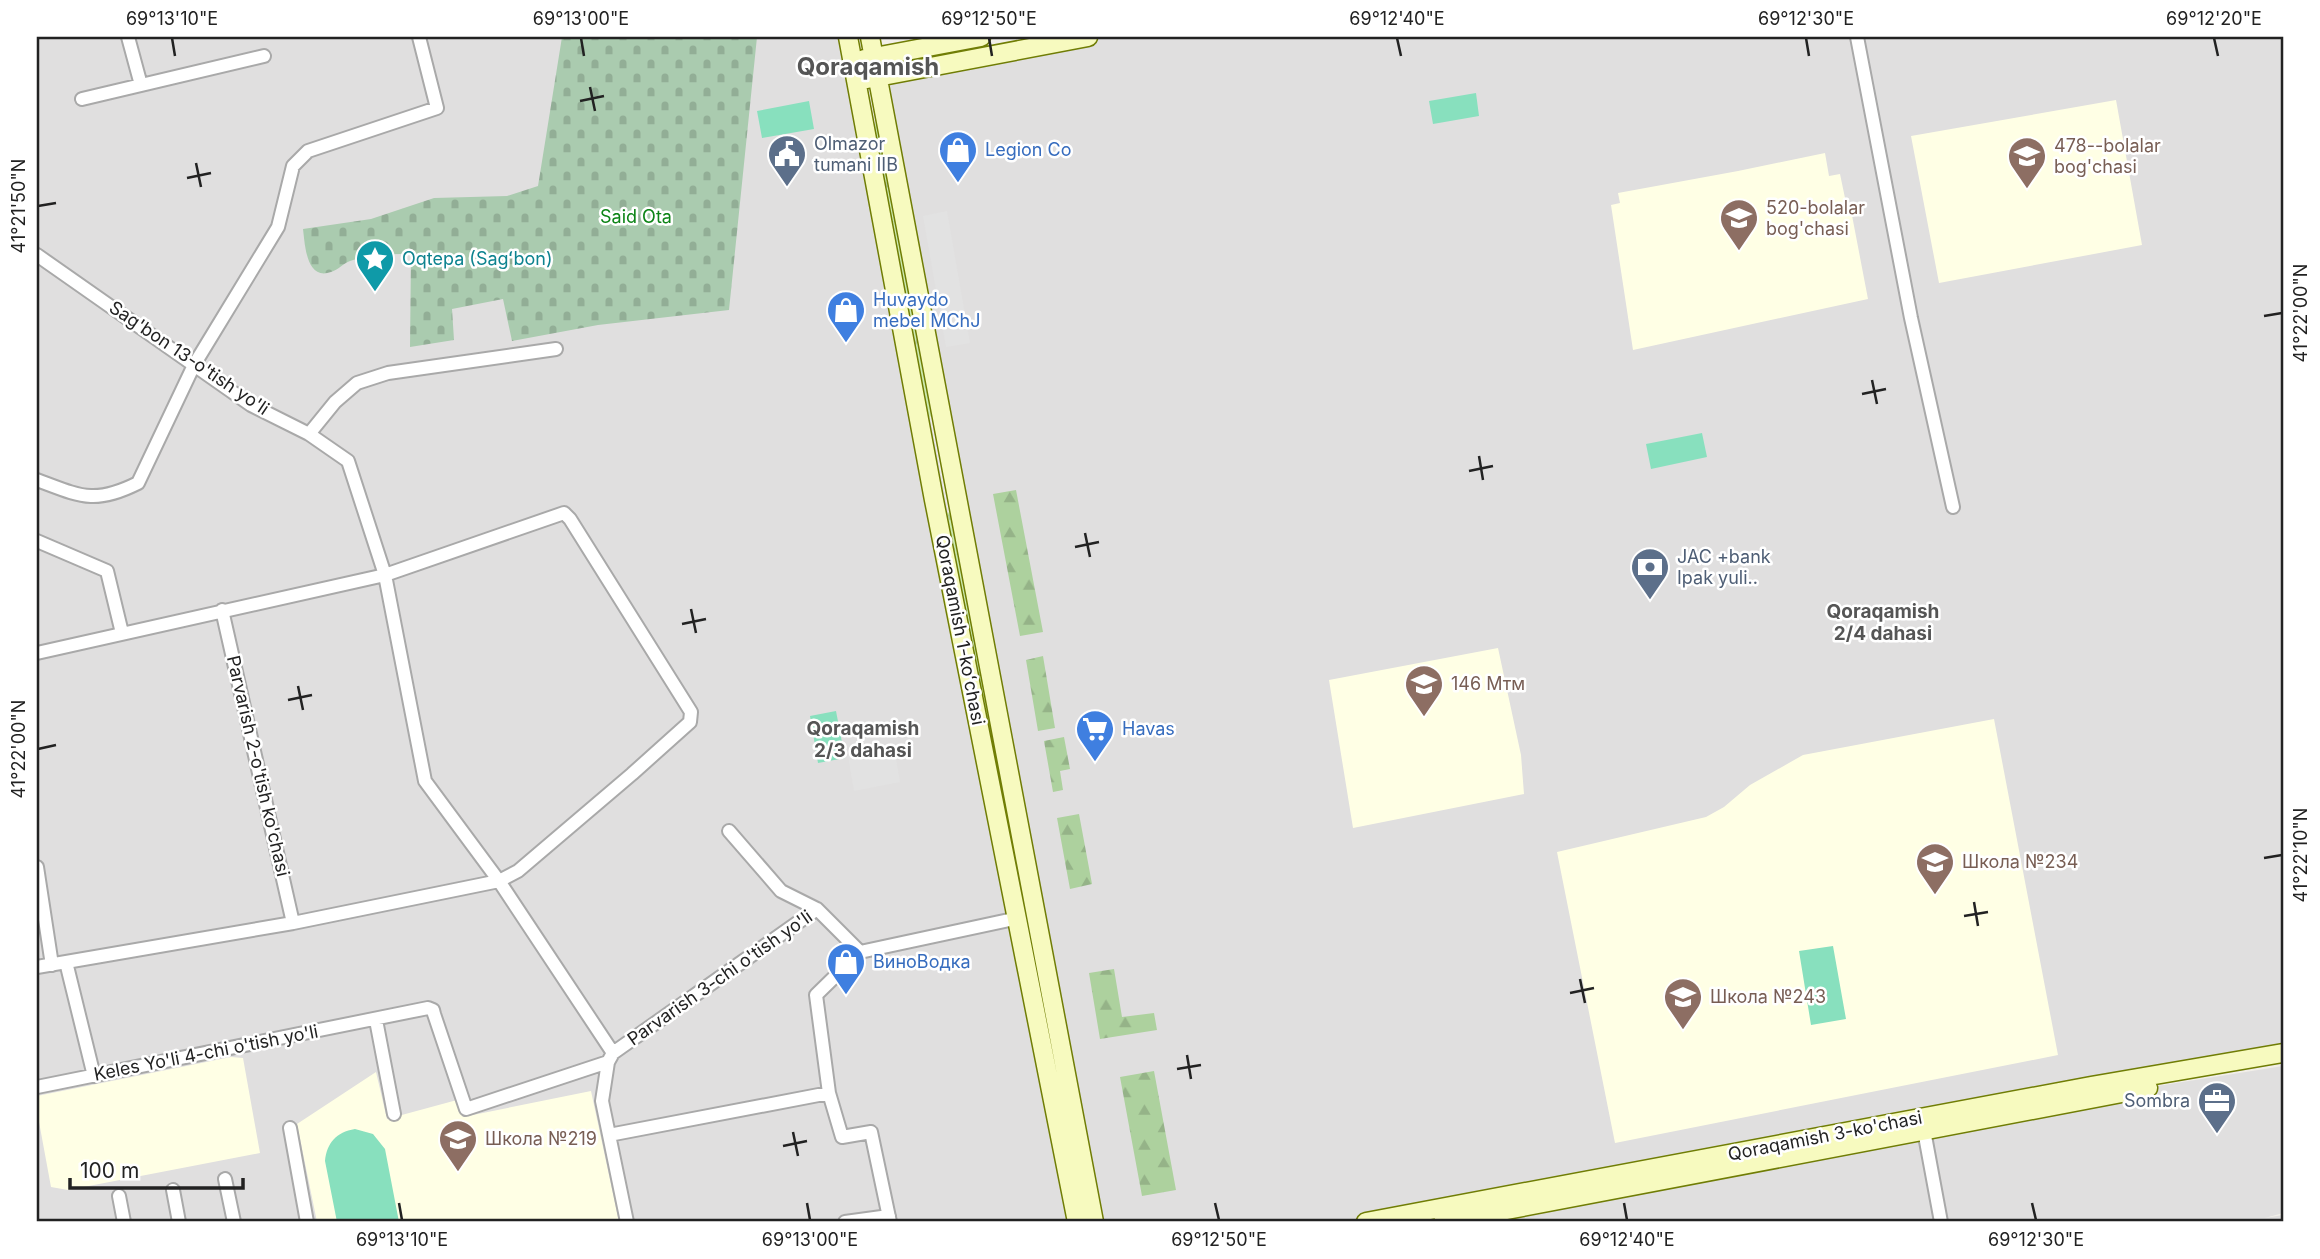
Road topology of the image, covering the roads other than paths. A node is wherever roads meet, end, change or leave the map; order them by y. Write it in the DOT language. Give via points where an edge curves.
graph roads {
  1 [pos="128,37"];
  2 [pos="419,37"];
  3 [pos="848,37"];
  4 [pos="870,37"];
  5 [pos="981,37"];
  6 [pos="1088,37"];
  7 [pos="1857,37"];
  8 [pos="264,56"];
  9 [pos="874,57"];
  10 [pos="853,61"];
  11 [pos="877,77"];
  12 [pos="857,81"];
  13 [pos="141,85"];
  14 [pos="82,99"];
  15 [pos="37,255"];
  16 [pos="556,349"];
  17 [pos="194,365"];
  18 [pos="309,434"];
  19 [pos="37,480"];
  20 [pos="956,495"];
  21 [pos="934,500"];
  22 [pos="1953,507"];
  23 [pos="37,541"];
  24 [pos="385,575"];
  25 [pos="222,610"];
  26 [pos="122,633"];
  27 [pos="37,653"];
  28 [pos="729,831"];
  29 [pos="37,867"];
  30 [pos="499,881"];
  31 [pos="817,909"];
  32 [pos="1018,918"];
  33 [pos="293,923"];
  34 [pos="860,952"];
  35 [pos="66,962"];
  36 [pos="52,965"];
  37 [pos="37,967"];
  38 [pos="376,1020"];
  39 [pos="2283,1053"];
  40 [pos="611,1058"];
  41 [pos="2283,1064"];
  42 [pos="93,1076"];
  43 [pos="37,1087"];
  44 [pos="829,1093"];
  45 [pos="394,1114"];
  46 [pos="1923,1124"];
  47 [pos="290,1128"];
  48 [pos="610,1135"];
  49 [pos="225,1179"];
  50 [pos="173,1190"];
  51 [pos="119,1196"];
  52 [pos="889,1219"];
  53 [pos="124,1222"];
  54 [pos="179,1222"];
  55 [pos="234,1222"];
  56 [pos="307,1222"];
  57 [pos="627,1222"];
  58 [pos="845,1222"];
  59 [pos="1077,1222"];
  60 [pos="1094,1222"];
  61 [pos="1366,1222"];
  62 [pos="1443,1222"];
  63 [pos="1941,1222"];
  1 -- 13 [label="street"];
  2 -- 17 [label="street" via="437,108 308,151 293,166 278,226"];
  3 -- 10 [label="main road, Qoraqamish 1-koʻchasi"];
  4 -- 9 [label="main road, Qoraqamish 1-koʻchasi"];
  5 -- 9 [label="main road"];
  6 -- 11 [label="main road"];
  7 -- 22 [label="street"];
  8 -- 13 [label="street"];
  9 -- 10 [label="main road"];
  9 -- 11 [label="main road, Qoraqamish 1-koʻchasi"];
  10 -- 12 [label="main road, Qoraqamish 1-koʻchasi"];
  11 -- 12 [label="main road"];
  11 -- 20 [label="main road, Qoraqamish 1-koʻchasi"];
  12 -- 21 [label="main road, Qoraqamish 1-koʻchasi"];
  13 -- 14 [label="street"];
  15 -- 17 [label="street, Sag'bon 13-o'tish yo'li"];
  16 -- 18 [label="street" via="388,373 357,383"];
  17 -- 18 [label="street, Sag'bon 13-o'tish yo'li" via="251,405"];
  17 -- 19 [label="street" via="138,483 94,498"];
  18 -- 24 [label="street, Sag'bon 13-o'tish yo'li" via="348,461"];
  20 -- 21 [label="main road"];
  20 -- 60 [label="main road, Qoraqamish 1-koʻchasi"];
  21 -- 32 [label="main road, Qoraqamish 1-koʻchasi"];
  23 -- 26 [label="street" via="107,571"];
  24 -- 25 [label="street"];
  24 -- 30 [label="street, Parvarish 3-chi o'tish yo'li" via="425,781"];
  24 -- 30 [label="street" via="564,513 691,712 690,722 632,775 518,871"];
  25 -- 26 [label="street"];
  25 -- 33 [label="street, Parvarish 2-o'tish ko'chasi"];
  26 -- 27 [label="street"];
  28 -- 31 [label="street" via="781,891"];
  29 -- 36 [label="street"];
  30 -- 33 [label="street"];
  30 -- 40 [label="street, Parvarish 3-chi o'tish yo'li"];
  31 -- 34 [label="street, Parvarish 3-chi o'tish yo'li"];
  31 -- 40 [label="street, Parvarish 3-chi o'tish yo'li"];
  32 -- 34 [label="street"];
  32 -- 59 [label="main road, Qoraqamish 1-koʻchasi"];
  33 -- 35 [label="street"];
  34 -- 44 [label="street" via="816,995"];
  35 -- 36 [label="street"];
  35 -- 42 [label="street"];
  36 -- 37 [label="street"];
  38 -- 40 [label="street, Keles Yo'li 4-chi o'tish yo'li" via="433,1010 467,1109"];
  38 -- 42 [label="street, Keles Yo'li 4-chi o'tish yo'li"];
  38 -- 45 [label="street"];
  39 -- 46 [label="main road, Qoraqamish 3-ko'chasi"];
  40 -- 48 [label="street" via="602,1101"];
  41 -- 46 [label="main road, Qoraqamish 3-ko'chasi"];
  42 -- 43 [label="street, Keles Yo'li 4-chi o'tish yo'li"];
  44 -- 48 [label="street"];
  44 -- 52 [label="street" via="842,1137 871,1132"];
  46 -- 61 [label="main road, Qoraqamish 3-ko'chasi"];
  46 -- 62 [label="main road, Qoraqamish 3-ko'chasi"];
  46 -- 63 [label="street"];
  47 -- 56 [label="street"];
  48 -- 57 [label="street"];
  49 -- 55 [label="street"];
  50 -- 54 [label="street"];
  51 -- 53 [label="street"];
  52 -- 58 [label="street"];
}
